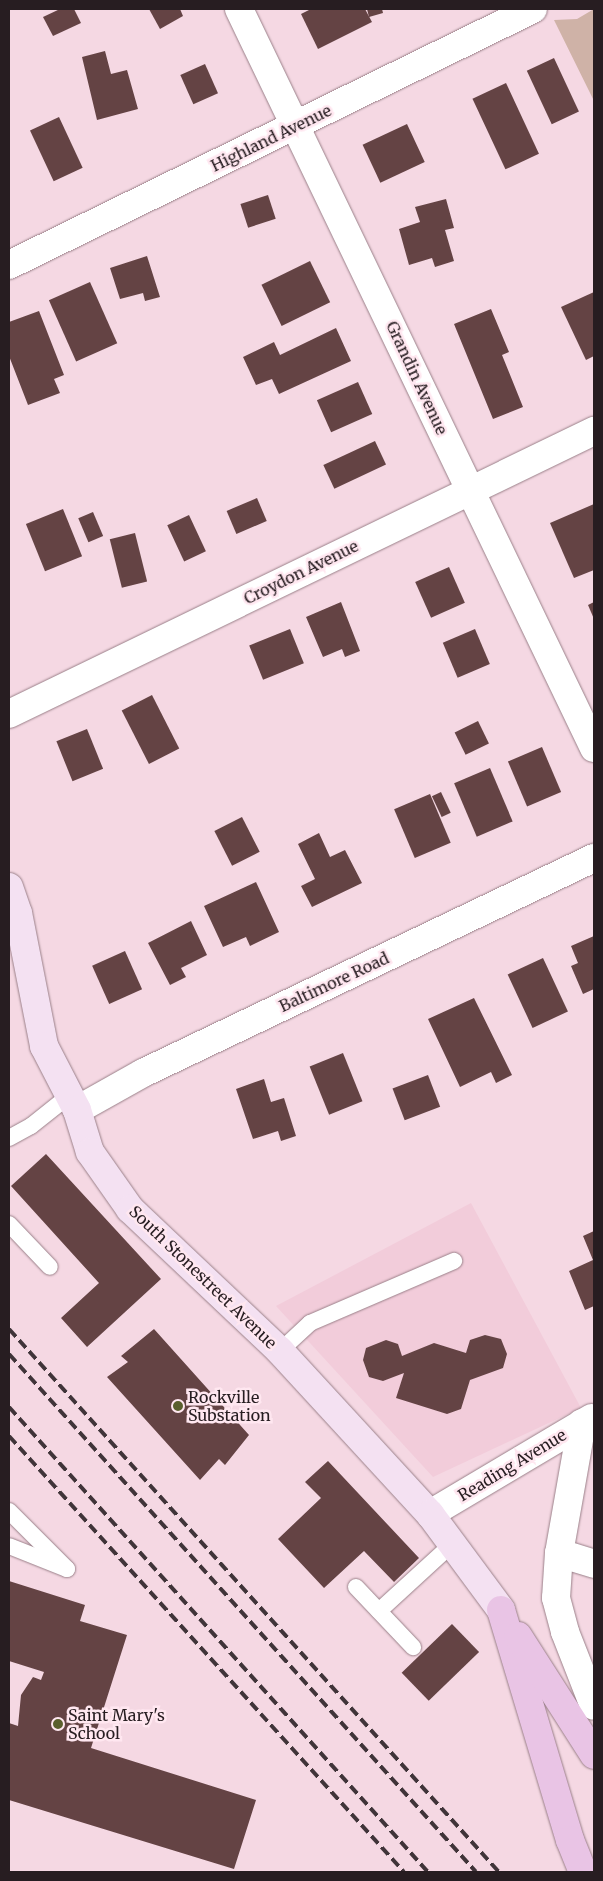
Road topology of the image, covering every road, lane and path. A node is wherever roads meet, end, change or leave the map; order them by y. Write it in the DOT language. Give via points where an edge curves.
graph roads {
  1 [pos="239,9"];
  2 [pos="533,9"];
  3 [pos="297,126"];
  4 [pos="9,265"];
  5 [pos="594,430"];
  6 [pos="470,490"];
  7 [pos="9,714"];
  8 [pos="594,748"];
  9 [pos="594,858"];
  10 [pos="9,887"];
  11 [pos="73,1103"];
  12 [pos="9,1138"];
  13 [pos="9,1224"];
  14 [pos="454,1261"];
  15 [pos="50,1267"];
  16 [pos="280,1351"];
  17 [pos="588,1420"];
  18 [pos="9,1511"];
  19 [pos="430,1514"];
  20 [pos="452,1544"];
  21 [pos="9,1546"];
  22 [pos="559,1553"];
  23 [pos="594,1564"];
  24 [pos="356,1587"];
  25 [pos="502,1610"];
  26 [pos="379,1611"];
  27 [pos="412,1647"];
  28 [pos="594,1706"];
  29 [pos="594,1755"];
  30 [pos="583,1872"];
  1 -- 3 [label="street, Grandin Avenue"];
  2 -- 3 [label="street, Highland Avenue"];
  3 -- 4 [label="street, Highland Avenue"];
  3 -- 6 [label="street, Grandin Avenue"];
  5 -- 6 [label="street, Croydon Avenue"];
  6 -- 7 [label="street, Croydon Avenue"];
  6 -- 8 [label="street, Grandin Avenue"];
  9 -- 11 [label="street, Baltimore Road"];
  10 -- 11 [label="main road, South Stonestreet Avenue" via="18,913 44,1046"];
  11 -- 12 [label="lane"];
  11 -- 16 [label="main road, South Stonestreet Avenue" via="90,1152 130,1209"];
  13 -- 15 [label="lane"];
  14 -- 16 [label="lane" via="310,1323"];
  16 -- 19 [label="main road, South Stonestreet Avenue"];
  17 -- 19 [label="street, Reading Avenue"];
  17 -- 22 [label="street"];
  18 -- 21 [label="lane" via="67,1569"];
  19 -- 20 [label="main road, South Stonestreet Avenue"];
  20 -- 25 [label="main road, South Stonestreet Avenue"];
  20 -- 26 [label="lane"];
  22 -- 23 [label="street"];
  22 -- 28 [label="street" via="556,1598 565,1632"];
  24 -- 26 [label="lane"];
  25 -- 29 [label="main road"];
  25 -- 30 [label="main road" via="570,1840"];
  26 -- 27 [label="lane"];
}
